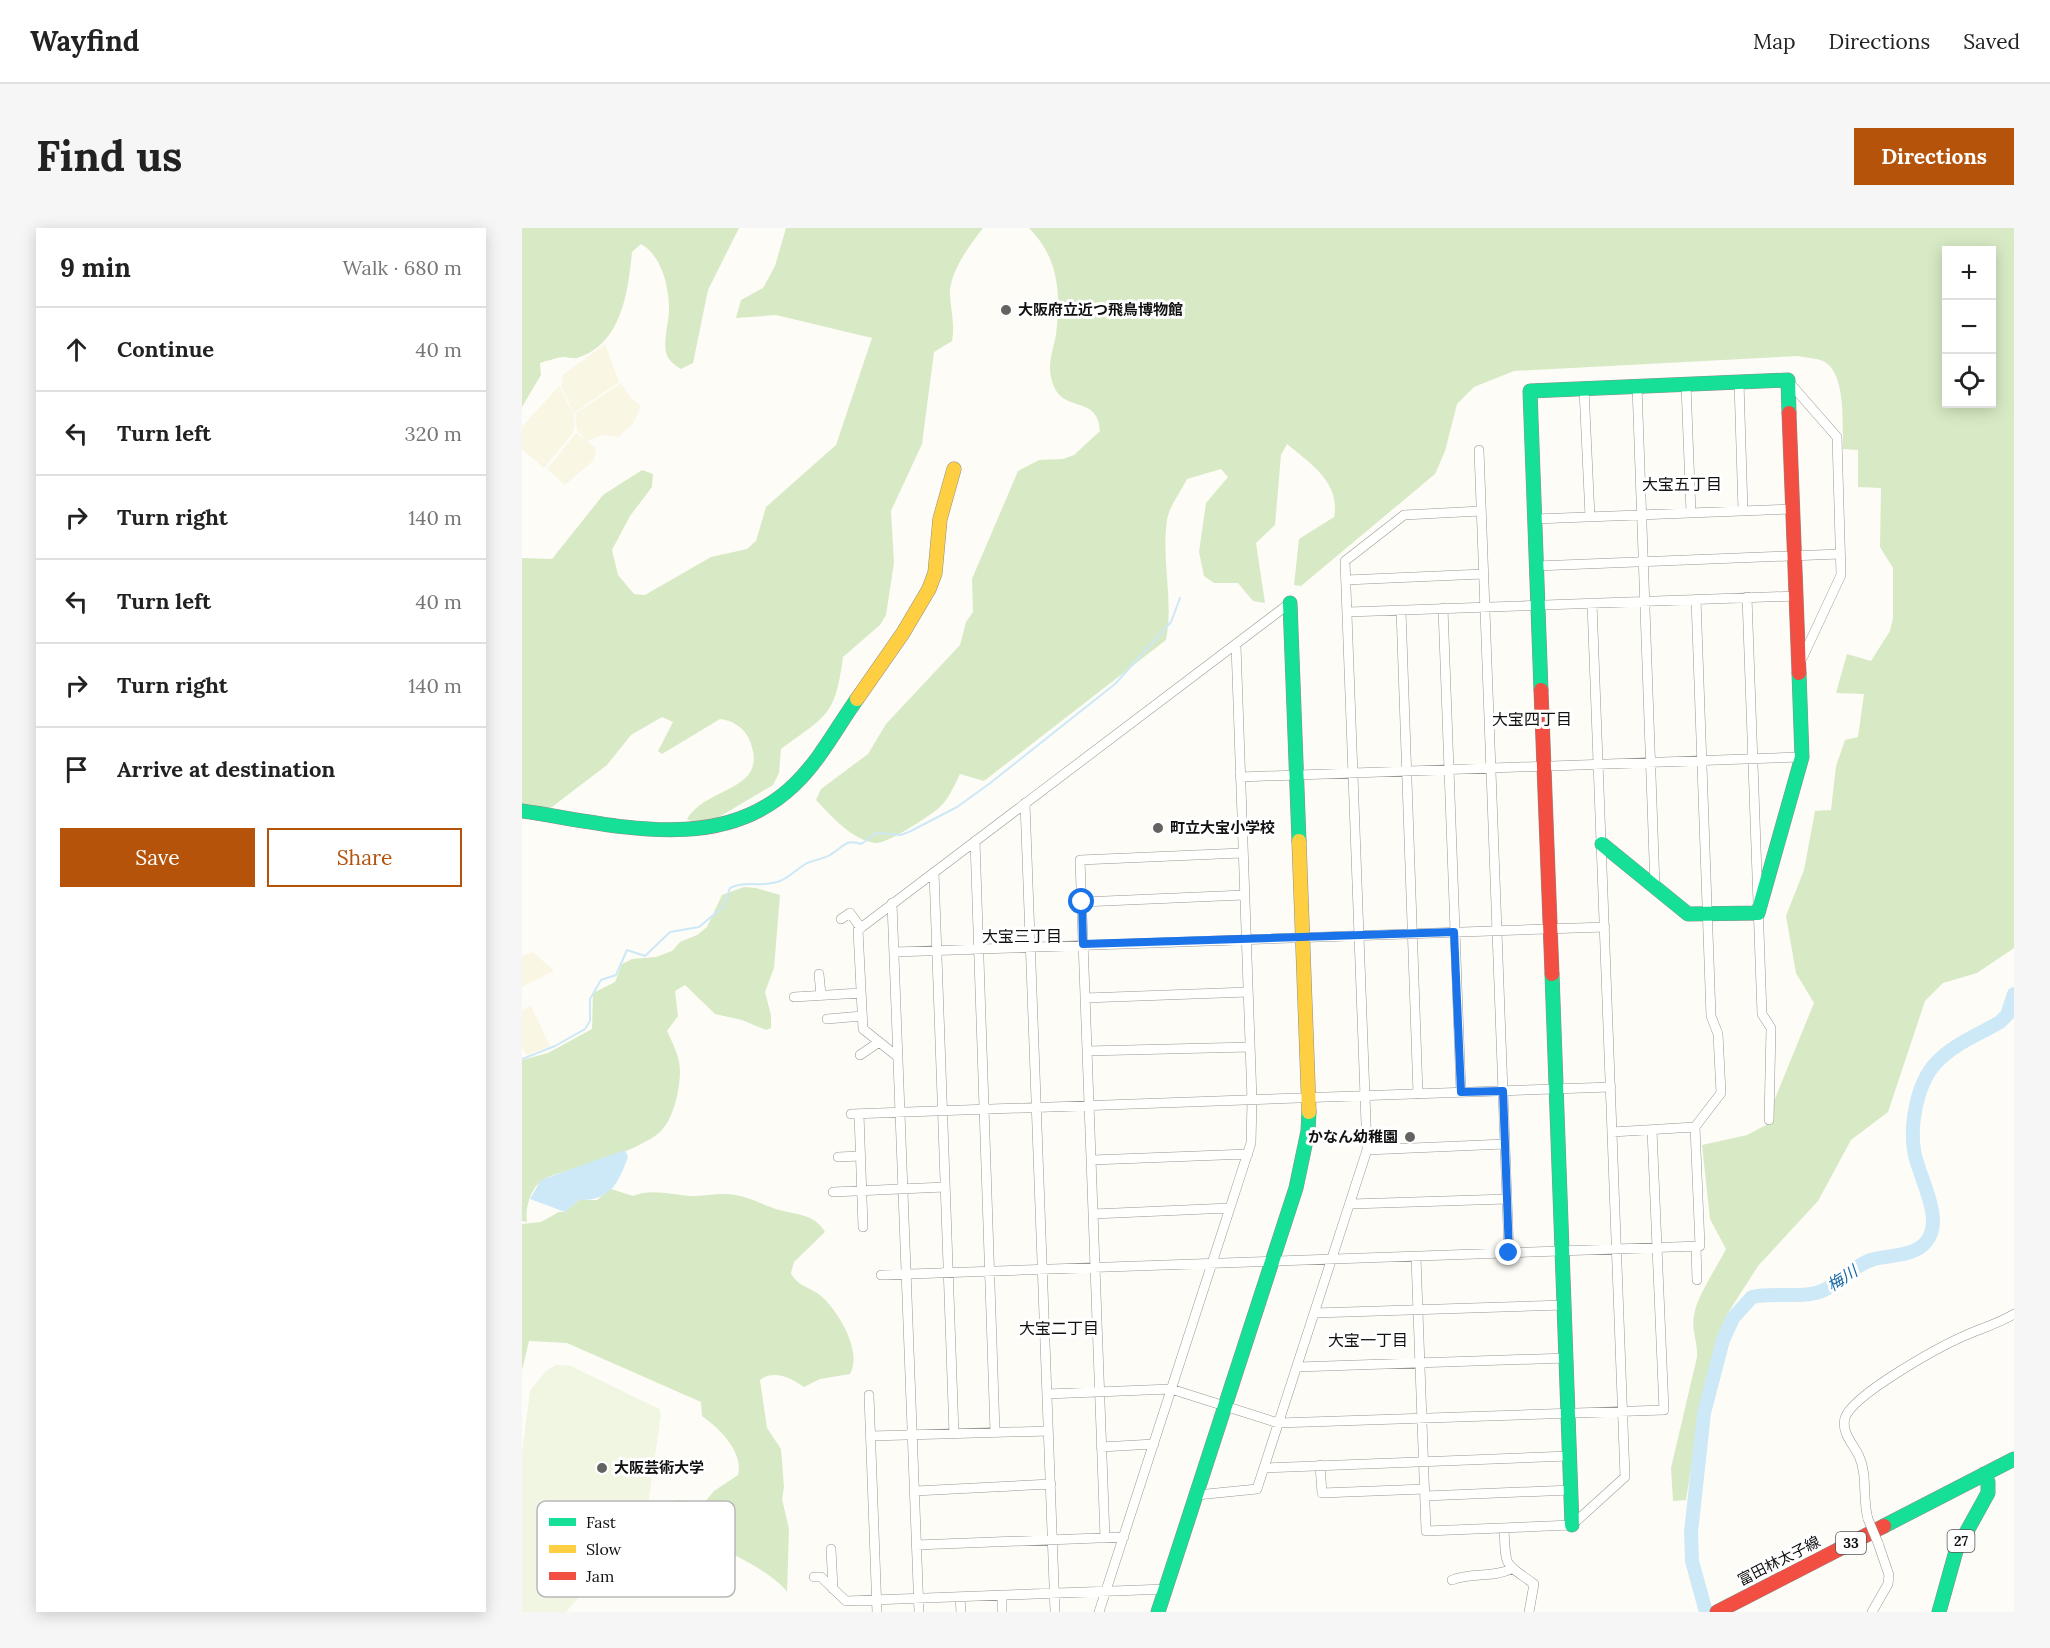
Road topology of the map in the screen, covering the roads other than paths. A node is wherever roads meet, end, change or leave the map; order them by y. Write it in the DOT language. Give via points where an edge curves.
graph roads {
  1 [pos="1788,380"];
  2 [pos="1739,382"];
  3 [pos="1686,385"];
  4 [pos="1637,387"];
  5 [pos="1584,388"];
  6 [pos="1479,450"];
  7 [pos="954,469"];
  8 [pos="1793,509"];
  9 [pos="1481,511"];
  10 [pos="1743,511"];
  11 [pos="1691,513"];
  12 [pos="1641,515"];
  13 [pos="1590,517"];
  14 [pos="1535,519"];
  15 [pos="1840,554"];
  16 [pos="1795,556"];
  17 [pos="1643,562"];
  18 [pos="1536,566"];
  19 [pos="1484,574"];
  20 [pos="1346,580"];
  21 [pos="1797,596"];
  22 [pos="1747,597"];
  23 [pos="1695,599"];
  24 [pos="1644,601"];
  25 [pos="1290,603"];
  26 [pos="1592,603"];
  27 [pos="1538,605"];
  28 [pos="1484,607"];
  29 [pos="1443,608"];
  30 [pos="1401,610"];
  31 [pos="1348,612"];
  32 [pos="1236,645"];
  33 [pos="1799,665"];
  34 [pos="1802,758"];
  35 [pos="1753,759"];
  36 [pos="1702,760"];
  37 [pos="1650,762"];
  38 [pos="1598,764"];
  39 [pos="1544,766"];
  40 [pos="1491,768"];
  41 [pos="1450,770"];
  42 [pos="1407,772"];
  43 [pos="1353,774"];
  44 [pos="1297,775"];
  45 [pos="1240,777"];
  46 [pos="1025,803"];
  47 [pos="522,811"];
  48 [pos="975,841"];
  49 [pos="1602,844"];
  50 [pos="1242,853"];
  51 [pos="934,872"];
  52 [pos="1655,887"];
  53 [pos="1244,895"];
  54 [pos="1082,902"];
  55 [pos="892,903"];
  56 [pos="1707,913"];
  57 [pos="1758,913"];
  58 [pos="841,919"];
  59 [pos="1605,927"];
  60 [pos="861,928"];
  61 [pos="1550,928"];
  62 [pos="1497,930"];
  63 [pos="1454,932"];
  64 [pos="1413,933"];
  65 [pos="1359,935"];
  66 [pos="1303,937"];
  67 [pos="1246,939"];
  68 [pos="1083,944"];
  69 [pos="1031,947"];
  70 [pos="978,949"];
  71 [pos="936,950"];
  72 [pos="895,952"];
  73 [pos="819,974"];
  74 [pos="1248,992"];
  75 [pos="861,993"];
  76 [pos="821,995"];
  77 [pos="794,997"];
  78 [pos="1085,998"];
  79 [pos="862,1016"];
  80 [pos="827,1019"];
  81 [pos="879,1042"];
  82 [pos="1250,1047"];
  83 [pos="1087,1051"];
  84 [pos="860,1055"];
  85 [pos="898,1057"];
  86 [pos="1611,1087"];
  87 [pos="1556,1089"];
  88 [pos="1503,1091"];
  89 [pos="1461,1092"];
  90 [pos="1418,1094"];
  91 [pos="1365,1096"];
  92 [pos="1309,1098"];
  93 [pos="1252,1100"];
  94 [pos="1089,1106"];
  95 [pos="1037,1108"];
  96 [pos="984,1109"];
  97 [pos="942,1110"];
  98 [pos="900,1112"];
  99 [pos="1769,1120"];
  100 [pos="1695,1128"];
  101 [pos="1652,1130"];
  102 [pos="1612,1132"];
  103 [pos="1505,1144"];
  104 [pos="1367,1150"];
  105 [pos="1248,1154"];
  106 [pos="860,1156"];
  107 [pos="837,1157"];
  108 [pos="1092,1160"];
  109 [pos="945,1187"];
  110 [pos="903,1189"];
  111 [pos="861,1191"];
  112 [pos="833,1192"];
  113 [pos="1507,1199"];
  114 [pos="1351,1204"];
  115 [pos="1230,1208"];
  116 [pos="1093,1214"];
  117 [pos="863,1227"];
  118 [pos="1696,1246"];
  119 [pos="1657,1247"];
  120 [pos="1616,1249"];
  121 [pos="1562,1251"];
  122 [pos="1509,1253"];
  123 [pos="1416,1257"];
  124 [pos="1332,1259"];
  125 [pos="1273,1260"];
  126 [pos="1212,1263"];
  127 [pos="1095,1267"];
  128 [pos="1043,1269"];
  129 [pos="990,1271"];
  130 [pos="949,1272"];
  131 [pos="907,1273"];
  132 [pos="880,1275"];
  133 [pos="1697,1280"];
  134 [pos="1564,1305"];
  135 [pos="1418,1310"];
  136 [pos="1315,1313"];
  137 [pos="2014,1314"];
  138 [pos="1566,1358"];
  139 [pos="1420,1363"];
  140 [pos="1297,1367"];
  141 [pos="1171,1389"];
  142 [pos="1099,1393"];
  143 [pos="1047,1394"];
  144 [pos="869,1395"];
  145 [pos="1226,1407"];
  146 [pos="1622,1412"];
  147 [pos="1568,1413"];
  148 [pos="1422,1419"];
  149 [pos="1278,1423"];
  150 [pos="1048,1431"];
  151 [pos="995,1432"];
  152 [pos="954,1434"];
  153 [pos="913,1435"];
  154 [pos="871,1436"];
  155 [pos="1154,1444"];
  156 [pos="1101,1447"];
  157 [pos="1569,1456"];
  158 [pos="2014,1459"];
  159 [pos="1423,1460"];
  160 [pos="1320,1465"];
  161 [pos="1264,1468"];
  162 [pos="1984,1474"];
  163 [pos="1050,1484"];
  164 [pos="1571,1490"];
  165 [pos="915,1491"];
  166 [pos="1425,1493"];
  167 [pos="1197,1495"];
  168 [pos="1572,1525"];
  169 [pos="1504,1528"];
  170 [pos="1124,1537"];
  171 [pos="1105,1538"];
  172 [pos="1053,1540"];
  173 [pos="916,1545"];
  174 [pos="831,1549"];
  175 [pos="1511,1569"];
  176 [pos="814,1577"];
  177 [pos="1452,1580"];
  178 [pos="833,1589"];
  179 [pos="1166,1589"];
  180 [pos="1106,1591"];
  181 [pos="1054,1593"];
  182 [pos="1002,1596"];
  183 [pos="960,1597"];
  184 [pos="919,1598"];
  185 [pos="876,1600"];
  186 [pos="877,1612"];
  187 [pos="919,1612"];
  188 [pos="961,1612"];
  189 [pos="1002,1612"];
  190 [pos="1055,1612"];
  191 [pos="1099,1612"];
  192 [pos="1158,1612"];
  193 [pos="1529,1612"];
  194 [pos="1718,1612"];
  195 [pos="1872,1612"];
  196 [pos="1938,1612"];
  1 -- 2 [label="street"];
  1 -- 8 [label="street"];
  1 -- 15 [label="street" via="1838,437"];
  2 -- 3 [label="street"];
  2 -- 10 [label="street"];
  3 -- 4 [label="street"];
  3 -- 11 [label="street"];
  4 -- 5 [label="street"];
  4 -- 12 [label="street"];
  5 -- 13 [label="street"];
  5 -- 14 [label="street" via="1530,391"];
  6 -- 9 [label="street"];
  7 -- 47 [label="street" via="942,509 935,573 929,589 903,633 788,793 766,809 705,829"];
  8 -- 10 [label="street"];
  8 -- 16 [label="street"];
  9 -- 19 [label="street"];
  9 -- 20 [label="street" via="1404,515 1345,561"];
  10 -- 11 [label="street"];
  11 -- 12 [label="street"];
  12 -- 13 [label="street"];
  12 -- 17 [label="street"];
  13 -- 14 [label="street"];
  14 -- 18 [label="street"];
  15 -- 16 [label="street"];
  15 -- 33 [label="street" via="1841,575"];
  16 -- 17 [label="street"];
  16 -- 21 [label="street"];
  17 -- 18 [label="street"];
  17 -- 24 [label="street"];
  18 -- 27 [label="street"];
  19 -- 20 [label="street"];
  19 -- 28 [label="street"];
  20 -- 31 [label="street"];
  21 -- 22 [label="street"];
  21 -- 33 [label="street"];
  22 -- 23 [label="street"];
  22 -- 35 [label="street"];
  23 -- 24 [label="street"];
  23 -- 36 [label="street"];
  24 -- 26 [label="street"];
  24 -- 37 [label="street"];
  25 -- 32 [label="street"];
  25 -- 44 [label="street"];
  26 -- 27 [label="street"];
  26 -- 38 [label="street"];
  27 -- 28 [label="street"];
  27 -- 39 [label="street"];
  28 -- 29 [label="street"];
  28 -- 40 [label="street"];
  29 -- 30 [label="street"];
  29 -- 41 [label="street"];
  30 -- 31 [label="street"];
  30 -- 42 [label="street"];
  31 -- 43 [label="street"];
  32 -- 45 [label="street"];
  32 -- 46 [label="street"];
  33 -- 34 [label="street"];
  34 -- 35 [label="street"];
  34 -- 57 [label="street"];
  35 -- 36 [label="street"];
  35 -- 57 [label="street"];
  36 -- 37 [label="street"];
  36 -- 56 [label="street"];
  37 -- 38 [label="street"];
  37 -- 52 [label="street"];
  38 -- 39 [label="street"];
  38 -- 49 [label="street"];
  39 -- 40 [label="street"];
  39 -- 61 [label="street"];
  40 -- 41 [label="street"];
  40 -- 62 [label="street"];
  41 -- 42 [label="street"];
  41 -- 63 [label="street"];
  42 -- 43 [label="street"];
  42 -- 64 [label="street"];
  43 -- 44 [label="street"];
  43 -- 65 [label="street"];
  44 -- 45 [label="street"];
  44 -- 66 [label="street"];
  45 -- 50 [label="street"];
  46 -- 48 [label="street"];
  46 -- 69 [label="street"];
  48 -- 51 [label="street"];
  48 -- 70 [label="street"];
  49 -- 52 [label="street"];
  49 -- 59 [label="street"];
  50 -- 53 [label="street"];
  50 -- 54 [label="street" via="1080,860"];
  51 -- 55 [label="street"];
  51 -- 71 [label="street"];
  52 -- 56 [label="street" via="1688,914"];
  53 -- 54 [label="street"];
  53 -- 67 [label="street"];
  54 -- 68 [label="street"];
  55 -- 60 [label="street"];
  55 -- 72 [label="street"];
  56 -- 57 [label="street"];
  56 -- 100 [label="street" via="1711,1016 1718,1034 1721,1093"];
  57 -- 99 [label="street" via="1762,1014 1771,1028"];
  58 -- 60 [label="street" via="849,913"];
  59 -- 61 [label="street"];
  59 -- 86 [label="street"];
  60 -- 75 [label="street"];
  61 -- 62 [label="street"];
  61 -- 87 [label="street"];
  62 -- 63 [label="street"];
  62 -- 88 [label="street"];
  63 -- 64 [label="street"];
  63 -- 89 [label="street"];
  64 -- 65 [label="street"];
  64 -- 90 [label="street"];
  65 -- 66 [label="street"];
  65 -- 91 [label="street"];
  66 -- 67 [label="street"];
  66 -- 92 [label="street"];
  67 -- 68 [label="street"];
  67 -- 74 [label="street"];
  68 -- 69 [label="street"];
  68 -- 78 [label="street"];
  69 -- 70 [label="street"];
  69 -- 95 [label="street"];
  70 -- 71 [label="street"];
  70 -- 96 [label="street"];
  71 -- 72 [label="street"];
  71 -- 97 [label="street"];
  72 -- 85 [label="street"];
  73 -- 76 [label="street"];
  74 -- 78 [label="street"];
  74 -- 82 [label="street"];
  75 -- 76 [label="street"];
  75 -- 79 [label="street"];
  76 -- 77 [label="street"];
  78 -- 83 [label="street"];
  79 -- 80 [label="street"];
  79 -- 81 [label="street" via="863,1029"];
  81 -- 84 [label="street"];
  81 -- 85 [label="street"];
  82 -- 83 [label="street"];
  82 -- 93 [label="street"];
  83 -- 94 [label="street"];
  85 -- 98 [label="street"];
  86 -- 87 [label="street"];
  86 -- 102 [label="street"];
  87 -- 88 [label="street"];
  87 -- 121 [label="street"];
  88 -- 89 [label="street"];
  88 -- 103 [label="street"];
  89 -- 90 [label="street"];
  90 -- 91 [label="street"];
  91 -- 92 [label="street"];
  91 -- 104 [label="street"];
  92 -- 93 [label="street"];
  92 -- 125 [label="street" via="1303,1163"];
  93 -- 94 [label="street"];
  93 -- 105 [label="street"];
  94 -- 95 [label="street"];
  94 -- 108 [label="street"];
  95 -- 96 [label="street"];
  95 -- 128 [label="street"];
  96 -- 97 [label="street"];
  96 -- 129 [label="street"];
  97 -- 98 [label="street"];
  97 -- 109 [label="street"];
  98 -- 106 [label="street" via="855,1114"];
  98 -- 110 [label="street"];
  100 -- 101 [label="street"];
  100 -- 118 [label="street" via="1700,1246"];
  101 -- 102 [label="street"];
  101 -- 119 [label="street"];
  102 -- 120 [label="street"];
  103 -- 104 [label="street"];
  103 -- 113 [label="street"];
  104 -- 114 [label="street"];
  105 -- 108 [label="street"];
  105 -- 115 [label="street"];
  106 -- 107 [label="street"];
  106 -- 111 [label="street"];
  108 -- 116 [label="street"];
  109 -- 110 [label="street"];
  109 -- 130 [label="street"];
  110 -- 111 [label="street"];
  110 -- 131 [label="street"];
  111 -- 112 [label="street"];
  111 -- 117 [label="street"];
  113 -- 114 [label="street"];
  113 -- 122 [label="street"];
  114 -- 124 [label="street"];
  115 -- 116 [label="street"];
  115 -- 126 [label="street"];
  116 -- 127 [label="street"];
  118 -- 119 [label="street"];
  118 -- 133 [label="street"];
  119 -- 120 [label="street"];
  119 -- 146 [label="street" via="1664,1410"];
  120 -- 121 [label="street"];
  120 -- 146 [label="street"];
  121 -- 122 [label="street"];
  121 -- 134 [label="street"];
  122 -- 123 [label="street"];
  123 -- 124 [label="street"];
  123 -- 135 [label="street"];
  124 -- 125 [label="street"];
  124 -- 136 [label="street"];
  125 -- 126 [label="street"];
  125 -- 145 [label="street"];
  126 -- 127 [label="street"];
  126 -- 141 [label="street"];
  127 -- 128 [label="street"];
  127 -- 142 [label="street"];
  128 -- 129 [label="street"];
  128 -- 143 [label="street"];
  129 -- 130 [label="street"];
  129 -- 151 [label="street"];
  130 -- 131 [label="street"];
  130 -- 152 [label="street"];
  131 -- 132 [label="street"];
  131 -- 153 [label="street"];
  134 -- 135 [label="street"];
  134 -- 138 [label="street"];
  135 -- 136 [label="street"];
  135 -- 139 [label="street"];
  136 -- 140 [label="street"];
  137 -- 195 [label="street, bridge" via="1876,1385 1845,1418 1844,1428 1865,1477 1868,1519 1889,1575"];
  138 -- 139 [label="street"];
  138 -- 147 [label="street"];
  139 -- 140 [label="street"];
  139 -- 148 [label="street"];
  140 -- 149 [label="street"];
  141 -- 142 [label="street"];
  141 -- 145 [label="street"];
  141 -- 155 [label="street"];
  142 -- 143 [label="street"];
  142 -- 156 [label="street"];
  143 -- 150 [label="street"];
  144 -- 154 [label="street"];
  145 -- 149 [label="street"];
  145 -- 167 [label="street"];
  146 -- 147 [label="street"];
  146 -- 168 [label="street" via="1625,1478"];
  147 -- 148 [label="street"];
  147 -- 157 [label="street"];
  148 -- 149 [label="street"];
  148 -- 159 [label="street"];
  149 -- 161 [label="street"];
  150 -- 151 [label="street"];
  150 -- 163 [label="street"];
  151 -- 152 [label="street"];
  152 -- 153 [label="street"];
  153 -- 154 [label="street"];
  153 -- 165 [label="street"];
  154 -- 185 [label="street"];
  155 -- 156 [label="street"];
  155 -- 170 [label="street"];
  156 -- 171 [label="street"];
  157 -- 159 [label="street"];
  157 -- 164 [label="street"];
  158 -- 162 [label="street, 富田林太子線"];
  159 -- 160 [label="street"];
  159 -- 166 [label="street"];
  160 -- 161 [label="street"];
  160 -- 166 [label="street" via="1322,1493"];
  161 -- 167 [label="street" via="1257,1489"];
  162 -- 194 [label="street, 富田林太子線 / 33"];
  162 -- 196 [label="street, 27" via="1988,1493 1956,1551"];
  163 -- 165 [label="street"];
  163 -- 172 [label="street"];
  164 -- 166 [label="street"];
  164 -- 168 [label="street"];
  165 -- 173 [label="street"];
  166 -- 169 [label="street" via="1426,1531"];
  167 -- 179 [label="street"];
  168 -- 169 [label="street"];
  169 -- 175 [label="street" via="1505,1554"];
  170 -- 171 [label="street"];
  170 -- 180 [label="street"];
  171 -- 172 [label="street"];
  172 -- 173 [label="street"];
  172 -- 181 [label="street"];
  173 -- 184 [label="street"];
  174 -- 178 [label="street"];
  175 -- 177 [label="street" via="1503,1573 1465,1574"];
  175 -- 193 [label="street" via="1534,1584"];
  176 -- 178 [label="street" via="821,1577"];
  178 -- 185 [label="street" via="846,1601"];
  179 -- 180 [label="street"];
  179 -- 192 [label="street"];
  180 -- 181 [label="street"];
  180 -- 191 [label="street"];
  181 -- 182 [label="street"];
  181 -- 190 [label="street"];
  182 -- 183 [label="street"];
  182 -- 189 [label="street"];
  183 -- 184 [label="street"];
  183 -- 188 [label="street"];
  184 -- 185 [label="street"];
  184 -- 187 [label="street"];
  185 -- 186 [label="street"];
}
